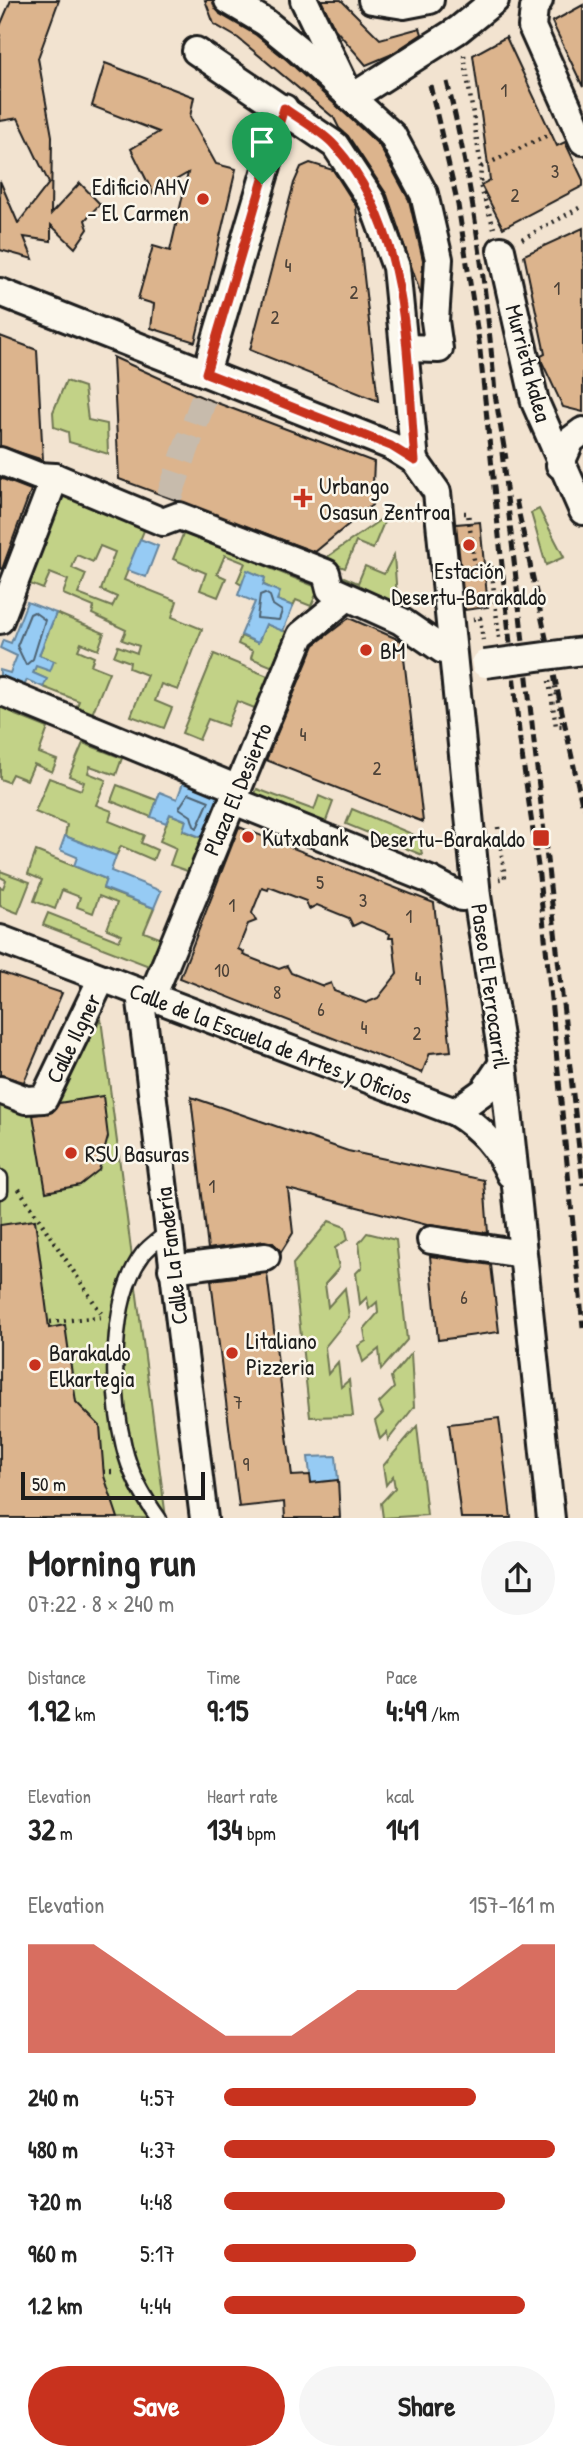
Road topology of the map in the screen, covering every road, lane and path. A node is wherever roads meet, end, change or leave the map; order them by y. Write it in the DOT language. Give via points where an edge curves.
graph roads {
  1 [pos="228,0"];
  2 [pos="304,0"];
  3 [pos="372,0"];
  4 [pos="430,0"];
  5 [pos="495,0"];
  6 [pos="539,0"];
  7 [pos="458,30"];
  8 [pos="196,51"];
  9 [pos="351,98"];
  10 [pos="284,108"];
  11 [pos="579,131"];
  12 [pos="481,167"];
  13 [pos="583,206"];
  14 [pos="501,250"];
  15 [pos="0,292"];
  16 [pos="405,348"];
  17 [pos="206,373"];
  18 [pos="583,431"];
  19 [pos="0,461"];
  20 [pos="415,461"];
  21 [pos="560,465"];
  22 [pos="55,477"];
  23 [pos="583,510"];
  24 [pos="460,514"];
  25 [pos="346,597"];
  26 [pos="0,620"];
  27 [pos="499,640"];
  28 [pos="443,650"];
  29 [pos="583,651"];
  30 [pos="485,664"];
  31 [pos="552,681"];
  32 [pos="0,691"];
  33 [pos="236,795"];
  34 [pos="461,897"];
  35 [pos="0,939"];
  36 [pos="102,978"];
  37 [pos="146,995"];
  38 [pos="503,1063"];
  39 [pos="0,1090"];
  40 [pos="455,1112"];
  41 [pos="0,1178"];
  42 [pos="514,1182"];
  43 [pos="15,1184"];
  44 [pos="0,1191"];
  45 [pos="167,1233"];
  46 [pos="431,1240"];
  47 [pos="522,1254"];
  48 [pos="266,1257"];
  49 [pos="172,1269"];
  50 [pos="120,1313"];
  51 [pos="104,1317"];
  52 [pos="50,1322"];
  53 [pos="159,1518"];
  54 [pos="204,1518"];
  55 [pos="551,1518"];
  1 -- 9 [label="street" via="265,22"];
  2 -- 9 [label="street"];
  3 -- 4 [label="street" via="404,5"];
  5 -- 7 [label="street"];
  6 -- 11 [label="street" via="532,27"];
  7 -- 9 [label="street"];
  7 -- 12 [label="path"];
  8 -- 10 [label="street"];
  9 -- 16 [label="street" via="392,135 424,194 439,259 435,321 439,349"];
  10 -- 16 [label="street" via="335,145 372,201 396,267"];
  10 -- 17 [label="street"];
  11 -- 12 [label="path"];
  12 -- 14 [label="path" via="480,185"];
  13 -- 14 [label="path"];
  14 -- 21 [label="street, Murrieta kalea" via="535,402"];
  15 -- 17 [label="street"];
  16 -- 20 [label="street"];
  17 -- 20 [label="street" via="391,446"];
  18 -- 21 [label="street" via="571,440"];
  19 -- 22 [label="street" via="37,476"];
  20 -- 38 [label="street, Paseo El Ferrocarril" via="436,492 477,896"];
  21 -- 23 [label="street, Murrieta kalea"];
  22 -- 25 [label="street" via="163,522 179,516 295,560 326,573 330,589"];
  22 -- 26 [label="street"];
  24 -- 27 [label="path" via="468,513 475,568 491,565"];
  25 -- 28 [label="street" via="401,621"];
  25 -- 33 [label="street, Plaza El Desierto" via="301,635"];
  29 -- 30 [label="street, bridge"];
  31 -- 31 [label="path" via="556,726 563,726"];
  32 -- 33 [label="street"];
  33 -- 34 [label="street"];
  33 -- 37 [label="street, Plaza El Desierto"];
  35 -- 36 [label="street, Calle de la Escuela de Artes y Oficios"];
  36 -- 37 [label="street, Calle de la Escuela de Artes y Oficios"];
  36 -- 39 [label="street, Calle Ilgner" via="35,1099"];
  37 -- 40 [label="street, Calle de la Escuela de Artes y Oficios"];
  37 -- 45 [label="street, Calle La Fandería"];
  38 -- 40 [label="street" via="484,1091"];
  38 -- 42 [label="street, Paseo El Ferrocarril"];
  40 -- 42 [label="street, Calle de la Escuela de Artes y Oficios" via="486,1135"];
  41 -- 44 [label="lane"];
  42 -- 47 [label="street, Paseo El Ferrocarril"];
  43 -- 51 [label="path"];
  45 -- 49 [label="street, Calle La Fandería"];
  45 -- 50 [label="lane" via="143,1254"];
  46 -- 47 [label="street"];
  47 -- 55 [label="street, Paseo El Ferrocarril"];
  48 -- 49 [label="street"];
  49 -- 54 [label="street, Calle La Fandería"];
  50 -- 51 [label="path"];
  50 -- 53 [label="lane" via="115,1396 124,1448 142,1494"];
  51 -- 52 [label="path"];
}
